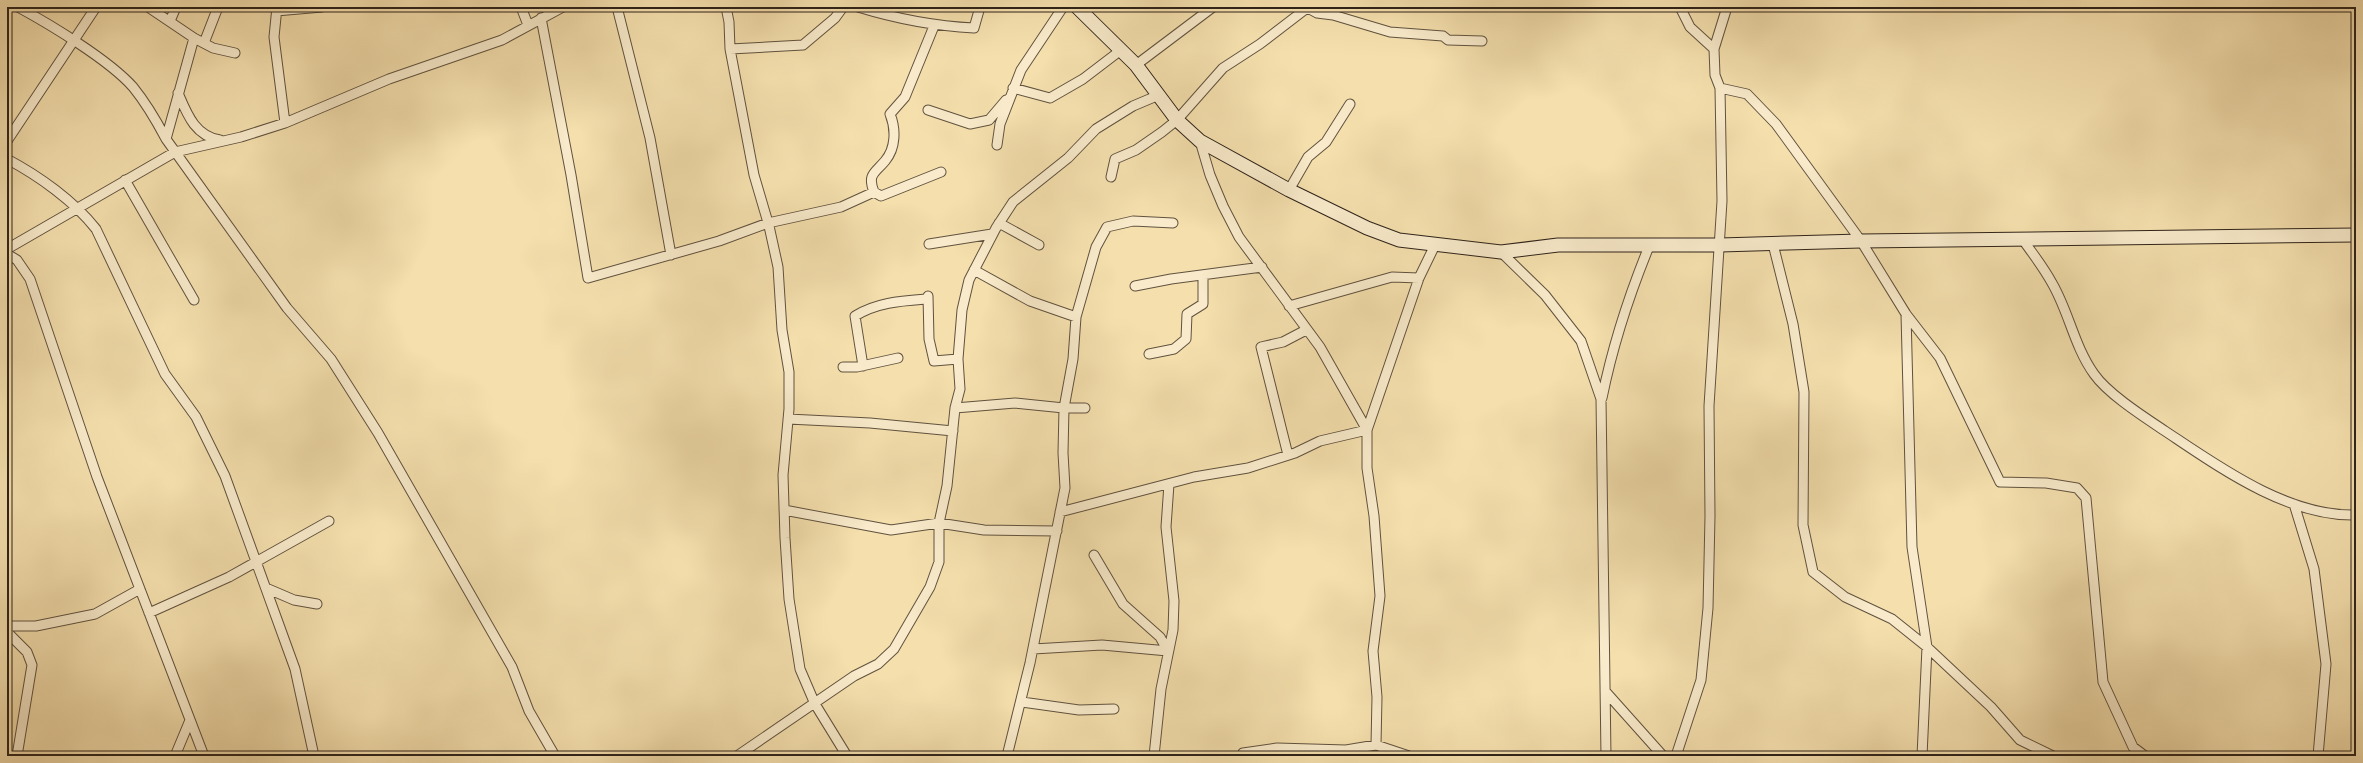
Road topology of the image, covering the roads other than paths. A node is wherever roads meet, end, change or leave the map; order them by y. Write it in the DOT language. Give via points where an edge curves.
graph roads {
  1 [pos="18,7"];
  2 [pos="96,7"];
  3 [pos="148,7"];
  4 [pos="176,7"];
  5 [pos="218,7"];
  6 [pos="322,7"];
  7 [pos="521,7"];
  8 [pos="563,7"];
  9 [pos="617,7"];
  10 [pos="726,7"];
  11 [pos="843,7"];
  12 [pos="858,7"];
  13 [pos="980,7"];
  14 [pos="1063,7"];
  15 [pos="1213,7"];
  16 [pos="1306,7"];
  17 [pos="1680,7"];
  18 [pos="1727,7"];
  19 [pos="277,9"];
  20 [pos="1083,9"];
  21 [pos="541,18"];
  22 [pos="170,21"];
  23 [pos="528,25"];
  24 [pos="934,26"];
  25 [pos="194,38"];
  26 [pos="1482,41"];
  27 [pos="74,42"];
  28 [pos="204,43"];
  29 [pos="730,49"];
  30 [pos="1714,49"];
  31 [pos="1121,50"];
  32 [pos="235,53"];
  33 [pos="1136,65"];
  34 [pos="1720,88"];
  35 [pos="1011,92"];
  36 [pos="178,93"];
  37 [pos="1159,95"];
  38 [pos="1350,104"];
  39 [pos="928,110"];
  40 [pos="1177,120"];
  41 [pos="285,123"];
  42 [pos="166,139"];
  43 [pos="7,141"];
  44 [pos="223,141"];
  45 [pos="1200,141"];
  46 [pos="997,145"];
  47 [pos="175,152"];
  48 [pos="7,159"];
  49 [pos="941,172"];
  50 [pos="1111,177"];
  51 [pos="125,180"];
  52 [pos="1289,190"];
  53 [pos="874,192"];
  54 [pos="75,208"];
  55 [pos="768,223"];
  56 [pos="999,223"];
  57 [pos="1173,223"];
  58 [pos="992,234"];
  59 [pos="2356,235"];
  60 [pos="1861,240"];
  61 [pos="2023,240"];
  62 [pos="929,244"];
  63 [pos="1650,244"];
  64 [pos="1773,244"];
  65 [pos="1039,245"];
  66 [pos="1434,245"];
  67 [pos="1720,245"];
  68 [pos="7,249"];
  69 [pos="1501,252"];
  70 [pos="7,254"];
  71 [pos="671,255"];
  72 [pos="1262,266"];
  73 [pos="974,270"];
  74 [pos="1203,275"];
  75 [pos="1419,278"];
  76 [pos="1134,286"];
  77 [pos="194,300"];
  78 [pos="1288,306"];
  79 [pos="1906,314"];
  80 [pos="1076,317"];
  81 [pos="1306,330"];
  82 [pos="1149,354"];
  83 [pos="898,358"];
  84 [pos="958,359"];
  85 [pos="863,366"];
  86 [pos="843,367"];
  87 [pos="1601,399"];
  88 [pos="955,408"];
  89 [pos="1064,408"];
  90 [pos="1085,408"];
  91 [pos="788,419"];
  92 [pos="1367,430"];
  93 [pos="953,431"];
  94 [pos="1288,455"];
  95 [pos="1169,484"];
  96 [pos="2294,504"];
  97 [pos="784,510"];
  98 [pos="1060,512"];
  99 [pos="2356,515"];
  100 [pos="329,521"];
  101 [pos="939,523"];
  102 [pos="1058,531"];
  103 [pos="1094,555"];
  104 [pos="255,561"];
  105 [pos="266,588"];
  106 [pos="140,589"];
  107 [pos="317,604"];
  108 [pos="149,613"];
  109 [pos="7,626"];
  110 [pos="7,632"];
  111 [pos="1927,647"];
  112 [pos="1033,649"];
  113 [pos="1168,651"];
  114 [pos="1605,691"];
  115 [pos="1022,702"];
  116 [pos="815,704"];
  117 [pos="1114,709"];
  118 [pos="190,720"];
  119 [pos="1376,745"];
  120 [pos="17,756"];
  121 [pos="175,756"];
  122 [pos="204,756"];
  123 [pos="314,756"];
  124 [pos="555,756"];
  125 [pos="738,756"];
  126 [pos="847,756"];
  127 [pos="1007,756"];
  128 [pos="1154,756"];
  129 [pos="1242,756"];
  130 [pos="1409,756"];
  131 [pos="1606,756"];
  132 [pos="1663,756"];
  133 [pos="1676,756"];
  134 [pos="1922,756"];
  135 [pos="2053,756"];
  136 [pos="2145,756"];
  137 [pos="2318,756"];
  1 -- 27 [label="street"];
  2 -- 27 [label="street"];
  3 -- 22 [label="street"];
  4 -- 22 [label="street"];
  5 -- 28 [label="street"];
  6 -- 19 [label="street"];
  7 -- 23 [label="street"];
  8 -- 21 [label="street"];
  9 -- 71 [label="street" via="654,154"];
  10 -- 29 [label="street"];
  11 -- 29 [label="street" via="835,18 804,45"];
  12 -- 24 [label="street" via="892,18"];
  13 -- 24 [label="street" via="974,28"];
  14 -- 35 [label="street" via="1036,44"];
  15 -- 33 [label="street"];
  16 -- 26 [label="street" via="1317,13 1333,15 1390,32 1443,36 1448,40"];
  16 -- 40 [label="street" via="1260,44 1223,68"];
  17 -- 30 [label="street" via="1690,27"];
  18 -- 30 [label="street"];
  19 -- 41 [label="street" via="274,37"];
  20 -- 31 [label="main road"];
  21 -- 23 [label="street"];
  21 -- 71 [label="street" via="588,278"];
  22 -- 25 [label="street"];
  23 -- 41 [label="street" via="502,40 390,79"];
  24 -- 53 [label="street" via="905,97 890,114 895,125 894,143 886,160 875,169 871,184"];
  25 -- 28 [label="street"];
  25 -- 36 [label="street"];
  27 -- 42 [label="street" via="132,86 150,110"];
  27 -- 43 [label="street"];
  28 -- 32 [label="street"];
  29 -- 55 [label="street" via="754,175"];
  30 -- 34 [label="street"];
  31 -- 33 [label="main road"];
  31 -- 35 [label="street" via="1083,79 1050,98"];
  33 -- 37 [label="main road"];
  34 -- 60 [label="street" via="1747,94 1776,124"];
  34 -- 67 [label="street"];
  35 -- 39 [label="street" via="988,120 970,124"];
  35 -- 46 [label="street" via="1000,124"];
  36 -- 42 [label="street"];
  36 -- 44 [label="street" via="198,131 209,138"];
  37 -- 40 [label="main road"];
  37 -- 56 [label="street" via="1133,106 1096,129 1068,158 1013,202"];
  38 -- 52 [label="street" via="1326,142 1308,157"];
  40 -- 45 [label="main road"];
  40 -- 50 [label="street" via="1136,150 1115,159"];
  41 -- 44 [label="street"];
  42 -- 47 [label="street"];
  44 -- 47 [label="street"];
  45 -- 52 [label="main road"];
  45 -- 72 [label="street" via="1223,206 1239,237"];
  47 -- 51 [label="street"];
  47 -- 124 [label="street" via="287,308 331,359 378,433 512,667 529,711"];
  48 -- 54 [label="street" via="41,181"];
  49 -- 53 [label="street" via="881,196"];
  51 -- 54 [label="street"];
  51 -- 77 [label="street"];
  52 -- 66 [label="main road" via="1367,228 1399,240"];
  53 -- 55 [label="street" via="841,207"];
  54 -- 68 [label="street"];
  54 -- 104 [label="street" via="85,215 96,229 165,374 192,410 205,433 225,476"];
  55 -- 71 [label="street"];
  55 -- 91 [label="street" via="778,268 782,330 789,372"];
  56 -- 58 [label="street"];
  56 -- 65 [label="street"];
  57 -- 80 [label="street" via="1133,221 1107,227 1096,247"];
  58 -- 62 [label="street"];
  58 -- 73 [label="street"];
  59 -- 61 [label="main road"];
  60 -- 61 [label="main road"];
  60 -- 64 [label="main road"];
  60 -- 79 [label="street"];
  61 -- 96 [label="street" via="2053,283 2073,336 2094,374 2132,408 2191,448 2241,480"];
  63 -- 67 [label="main road"];
  63 -- 69 [label="main road" via="1558,245"];
  63 -- 87 [label="street" via="1631,290 1611,352"];
  64 -- 67 [label="main road"];
  64 -- 111 [label="street" via="1793,324 1804,392 1803,525 1813,572 1845,597 1892,619"];
  66 -- 69 [label="main road"];
  66 -- 75 [label="street"];
  67 -- 133 [label="street" via="1709,406 1708,608 1701,680"];
  69 -- 87 [label="street" via="1545,295 1581,341"];
  70 -- 106 [label="street" via="17,260 30,278 97,477"];
  72 -- 74 [label="street"];
  72 -- 78 [label="street"];
  73 -- 80 [label="street" via="1030,301"];
  73 -- 84 [label="street" via="962,310"];
  74 -- 76 [label="street"];
  74 -- 82 [label="street" via="1203,304 1187,314 1186,339 1174,349"];
  75 -- 78 [label="street" via="1392,277"];
  75 -- 92 [label="street"];
  78 -- 81 [label="street"];
  79 -- 111 [label="street" via="1912,547"];
  79 -- 136 [label="street" via="1940,358 2000,482 2046,483 2077,488 2086,498 2103,682 2133,746"];
  80 -- 89 [label="street"];
  81 -- 92 [label="street" via="1320,347"];
  81 -- 94 [label="street" via="1283,342 1261,348"];
  83 -- 85 [label="street"];
  84 -- 85 [label="street" via="934,361 929,339 928,297 888,303 866,309 855,316"];
  84 -- 88 [label="street" via="960,389"];
  85 -- 86 [label="street"];
  87 -- 114 [label="street"];
  88 -- 89 [label="street" via="1015,404"];
  88 -- 93 [label="street"];
  89 -- 90 [label="street"];
  89 -- 98 [label="street" via="1065,488"];
  91 -- 93 [label="street"];
  91 -- 97 [label="street" via="783,476"];
  92 -- 94 [label="street" via="1320,441"];
  92 -- 119 [label="street" via="1367,468 1374,516 1380,596 1373,651 1377,697"];
  93 -- 101 [label="street" via="947,486"];
  94 -- 95 [label="street" via="1248,468"];
  95 -- 98 [label="street"];
  95 -- 113 [label="street" via="1166,527 1174,601 1173,630"];
  96 -- 99 [label="street" via="2336,516"];
  96 -- 137 [label="street" via="2314,569 2326,664"];
  97 -- 101 [label="street" via="891,530"];
  97 -- 116 [label="street" via="789,599 800,669"];
  98 -- 102 [label="street"];
  100 -- 104 [label="street"];
  101 -- 102 [label="street" via="984,530"];
  101 -- 116 [label="street" via="939,562 930,587 894,649 878,664 854,676"];
  102 -- 112 [label="street"];
  103 -- 113 [label="street" via="1123,604 1160,637"];
  104 -- 105 [label="street"];
  104 -- 108 [label="street" via="223,580"];
  105 -- 107 [label="street" via="294,600"];
  105 -- 123 [label="street" via="295,669"];
  106 -- 108 [label="street"];
  106 -- 109 [label="street" via="95,614 36,626"];
  108 -- 118 [label="street"];
  110 -- 120 [label="street" via="27,652 32,665"];
  111 -- 134 [label="street"];
  111 -- 135 [label="street" via="1991,707 2020,740"];
  112 -- 113 [label="street" via="1102,644"];
  112 -- 115 [label="street"];
  113 -- 128 [label="street"];
  114 -- 131 [label="street"];
  114 -- 132 [label="street"];
  115 -- 117 [label="street" via="1079,710"];
  115 -- 127 [label="street"];
  116 -- 125 [label="street"];
  116 -- 126 [label="street"];
  118 -- 121 [label="street"];
  118 -- 122 [label="street"];
  119 -- 129 [label="street" via="1346,750 1277,748 1243,753"];
  119 -- 130 [label="street"];
}
